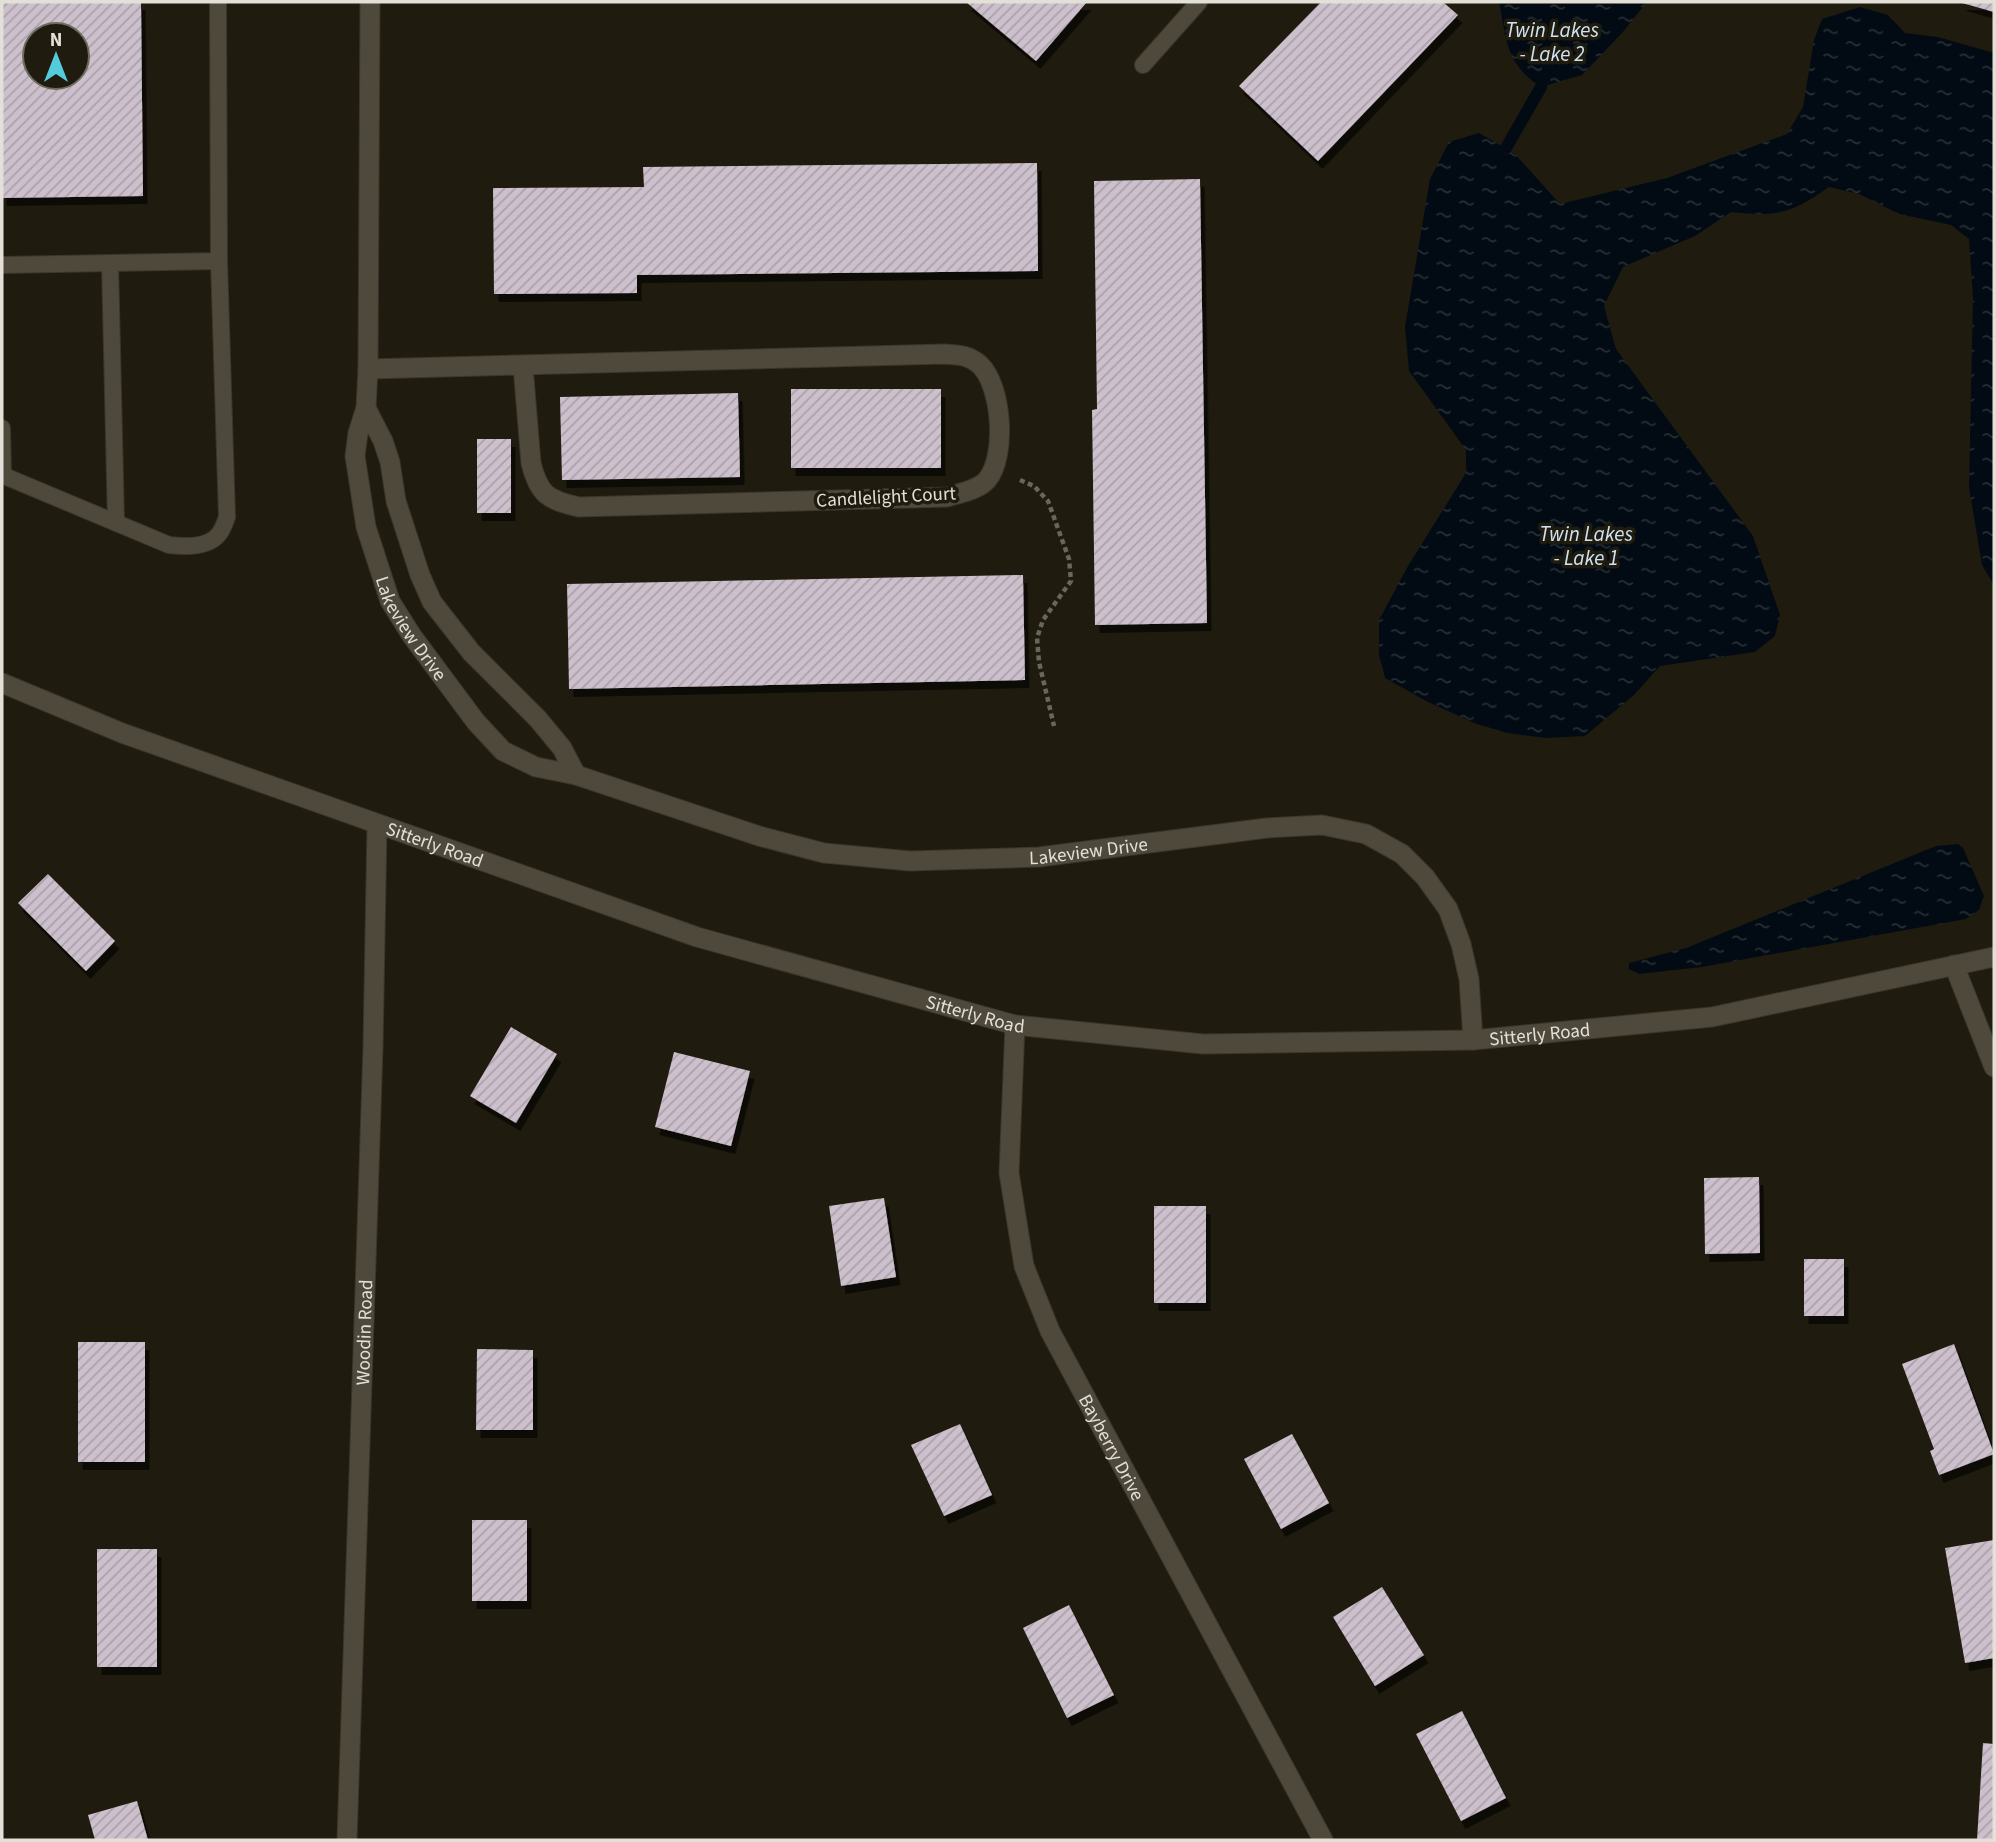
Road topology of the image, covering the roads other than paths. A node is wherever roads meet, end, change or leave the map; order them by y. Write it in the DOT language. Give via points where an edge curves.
graph roads {
  1 [pos="218,2"];
  2 [pos="370,2"];
  3 [pos="1199,2"];
  4 [pos="1143,65"];
  5 [pos="219,261"];
  6 [pos="110,263"];
  7 [pos="2,265"];
  8 [pos="523,366"];
  9 [pos="368,369"];
  10 [pos="366,408"];
  11 [pos="2,428"];
  12 [pos="3,475"];
  13 [pos="116,523"];
  14 [pos="2,683"];
  15 [pos="576,775"];
  16 [pos="377,825"];
  17 [pos="1994,957"];
  18 [pos="1954,965"];
  19 [pos="1015,1025"];
  20 [pos="1473,1040"];
  21 [pos="1994,1067"];
  22 [pos="347,1840"];
  23 [pos="1323,1840"];
  1 -- 5 [label="lane"];
  2 -- 9 [label="street, Lakeview Drive"];
  3 -- 4 [label="lane"];
  5 -- 6 [label="lane"];
  5 -- 13 [label="lane" via="227,517 219,535 185,547"];
  6 -- 7 [label="lane"];
  6 -- 13 [label="lane"];
  8 -- 8 [label="street, Candlelight Court" via="535,477 542,493 579,507 947,497 986,481 999,447 997,399 991,379 965,355"];
  8 -- 9 [label="street"];
  9 -- 10 [label="street, Lakeview Drive"];
  10 -- 15 [label="street, Lakeview Drive" via="383,441 396,501 432,602 471,652 538,719 562,748"];
  10 -- 15 [label="street, Lakeview Drive" via="355,456 366,527 390,601 476,722 503,751 536,767"];
  11 -- 12 [label="lane"];
  12 -- 13 [label="lane"];
  14 -- 16 [label="street, Sitterly Road" via="122,733"];
  15 -- 20 [label="street, Lakeview Drive" via="824,853 910,861 1039,857 1267,828 1322,825 1366,834 1402,854 1448,909 1469,979"];
  16 -- 19 [label="street, Sitterly Road" via="697,937"];
  16 -- 22 [label="street, Woodin Road"];
  17 -- 18 [label="street, Sitterly Road"];
  18 -- 20 [label="street, Sitterly Road" via="1712,1017"];
  18 -- 21 [label="street"];
  19 -- 20 [label="street, Sitterly Road" via="1203,1044"];
  19 -- 23 [label="street, Bayberry Drive" via="1009,1173 1024,1266 1050,1331"];
}
